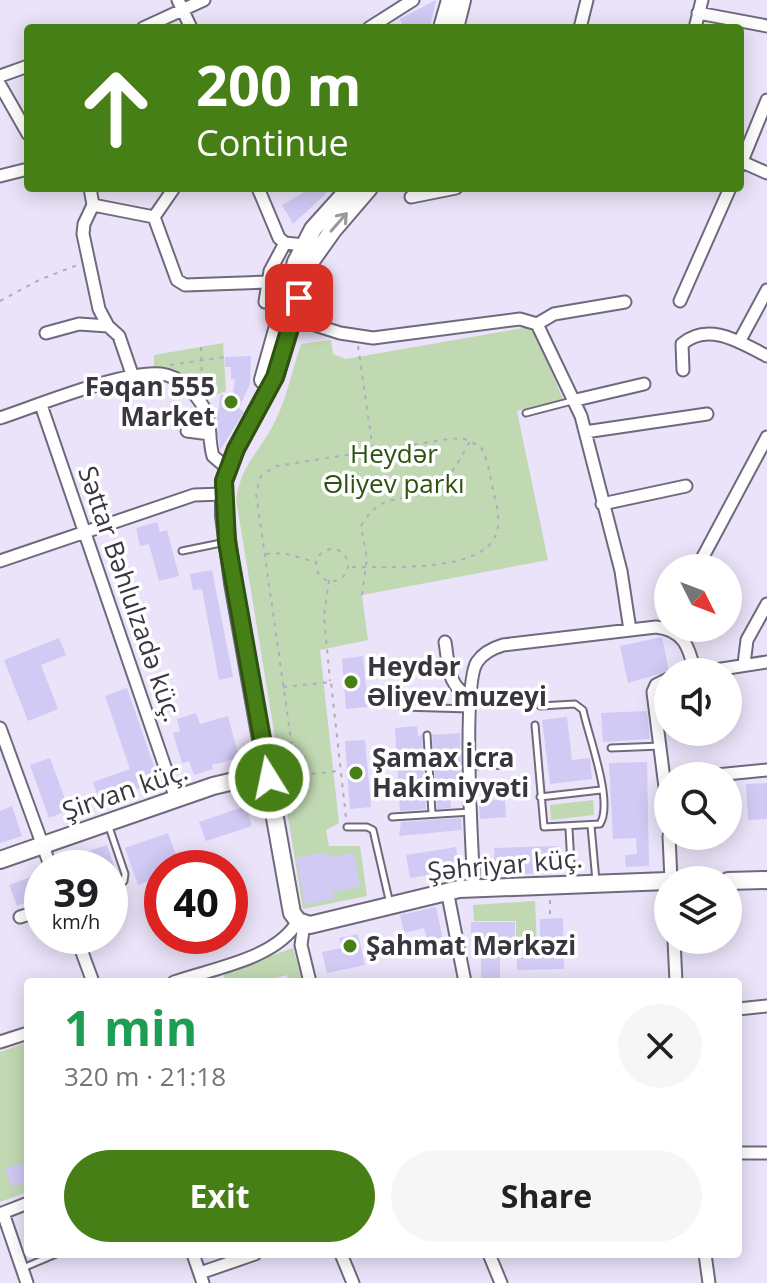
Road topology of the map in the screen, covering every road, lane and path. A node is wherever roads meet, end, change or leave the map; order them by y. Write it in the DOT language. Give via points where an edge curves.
graph roads {
  1 [pos="204,0"];
  2 [pos="413,0"];
  3 [pos="450,0"];
  4 [pos="462,0"];
  5 [pos="587,0"];
  6 [pos="702,0"];
  7 [pos="180,5"];
  8 [pos="698,13"];
  9 [pos="149,24"];
  10 [pos="189,24"];
  11 [pos="375,24"];
  12 [pos="443,24"];
  13 [pos="456,24"];
  14 [pos="581,24"];
  15 [pos="696,24"];
  16 [pos="767,26"];
  17 [pos="24,67"];
  18 [pos="0,76"];
  19 [pos="0,85"];
  20 [pos="767,100"];
  21 [pos="24,127"];
  22 [pos="744,156"];
  23 [pos="744,164"];
  24 [pos="24,170"];
  25 [pos="767,173"];
  26 [pos="0,176"];
  27 [pos="91,192"];
  28 [pos="171,192"];
  29 [pos="260,192"];
  30 [pos="347,192"];
  31 [pos="366,192"];
  32 [pos="436,192"];
  33 [pos="728,192"];
  34 [pos="411,197"];
  35 [pos="93,205"];
  36 [pos="154,217"];
  37 [pos="285,243"];
  38 [pos="304,245"];
  39 [pos="88,261"];
  40 [pos="268,282"];
  41 [pos="767,290"];
  42 [pos="0,301"];
  43 [pos="680,301"];
  44 [pos="265,302"];
  45 [pos="625,302"];
  46 [pos="293,318"];
  47 [pos="537,324"];
  48 [pos="108,326"];
  49 [pos="46,333"];
  50 [pos="359,337"];
  51 [pos="739,342"];
  52 [pos="201,347"];
  53 [pos="767,356"];
  54 [pos="224,357"];
  55 [pos="202,360"];
  56 [pos="170,365"];
  57 [pos="683,370"];
  58 [pos="133,377"];
  59 [pos="644,384"];
  60 [pos="202,391"];
  61 [pos="576,400"];
  62 [pos="41,405"];
  63 [pos="526,413"];
  64 [pos="707,414"];
  65 [pos="0,418"];
  66 [pos="253,420"];
  67 [pos="187,431"];
  68 [pos="585,432"];
  69 [pos="210,434"];
  70 [pos="767,437"];
  71 [pos="471,440"];
  72 [pos="373,452"];
  73 [pos="227,468"];
  74 [pos="686,486"];
  75 [pos="223,494"];
  76 [pos="602,504"];
  77 [pos="86,532"];
  78 [pos="227,542"];
  79 [pos="182,551"];
  80 [pos="265,554"];
  81 [pos="704,554"];
  82 [pos="0,561"];
  83 [pos="316,562"];
  84 [pos="366,566"];
  85 [pos="347,567"];
  86 [pos="329,580"];
  87 [pos="362,595"];
  88 [pos="767,604"];
  89 [pos="654,629"];
  90 [pos="630,630"];
  91 [pos="445,642"];
  92 [pos="767,662"];
  93 [pos="744,664"];
  94 [pos="331,682"];
  95 [pos="283,687"];
  96 [pos="471,703"];
  97 [pos="540,706"];
  98 [pos="402,707"];
  99 [pos="535,725"];
  100 [pos="0,728"];
  101 [pos="427,735"];
  102 [pos="662,746"];
  103 [pos="611,748"];
  104 [pos="5,755"];
  105 [pos="664,762"];
  106 [pos="508,765"];
  107 [pos="471,766"];
  108 [pos="767,770"];
  109 [pos="340,771"];
  110 [pos="742,772"];
  111 [pos="268,775"];
  112 [pos="296,775"];
  113 [pos="601,790"];
  114 [pos="540,797"];
  115 [pos="176,799"];
  116 [pos="471,812"];
  117 [pos="432,813"];
  118 [pos="392,817"];
  119 [pos="107,823"];
  120 [pos="591,826"];
  121 [pos="347,827"];
  122 [pos="569,829"];
  123 [pos="43,845"];
  124 [pos="45,850"];
  125 [pos="117,850"];
  126 [pos="0,860"];
  127 [pos="767,880"];
  128 [pos="654,881"];
  129 [pos="742,881"];
  130 [pos="572,882"];
  131 [pos="596,882"];
  132 [pos="549,883"];
  133 [pos="474,887"];
  134 [pos="447,890"];
  135 [pos="390,904"];
  136 [pos="24,916"];
  137 [pos="20,917"];
  138 [pos="550,919"];
  139 [pos="301,923"];
  140 [pos="83,954"];
  141 [pos="675,954"];
  142 [pos="92,978"];
  143 [pos="185,978"];
  144 [pos="309,978"];
  145 [pos="464,978"];
  146 [pos="676,978"];
  147 [pos="767,1006"];
  148 [pos="742,1009"];
  149 [pos="24,1034"];
  150 [pos="0,1042"];
  151 [pos="742,1153"];
  152 [pos="767,1153"];
  153 [pos="24,1204"];
  154 [pos="1,1213"];
  155 [pos="46,1258"];
  156 [pos="194,1258"];
  157 [pos="246,1258"];
  158 [pos="343,1258"];
  159 [pos="491,1258"];
  160 [pos="706,1258"];
  161 [pos="22,1268"];
  162 [pos="201,1278"];
  163 [pos="27,1283"];
  164 [pos="353,1283"];
  165 [pos="501,1283"];
  166 [pos="709,1283"];
  1 -- 7 [label="street"];
  2 -- 11 [label="street"];
  3 -- 12 [label="street"];
  4 -- 13 [label="street"];
  5 -- 14 [label="street"];
  6 -- 8 [label="street"];
  7 -- 9 [label="street"];
  7 -- 10 [label="street"];
  8 -- 15 [label="street"];
  8 -- 16 [label="street"];
  17 -- 18 [label="street"];
  19 -- 21 [label="street"];
  20 -- 22 [label="street"];
  23 -- 25 [label="street"];
  24 -- 26 [label="street"];
  27 -- 35 [label="street"];
  28 -- 36 [label="street"];
  29 -- 37 [label="street"];
  30 -- 38 [label="street"];
  46 -- 31 [label="street, one-way" via="319,247"];
  32 -- 34 [label="street"];
  33 -- 43 [label="street"];
  35 -- 36 [label="street"];
  35 -- 39 [label="street" via="84,224"];
  36 -- 40 [label="street" via="177,280 185,285"];
  37 -- 38 [label="street"];
  37 -- 40 [label="street"];
  38 -- 66 [label="street" via="289,282"];
  39 -- 42 [label="path"];
  39 -- 48 [label="street"];
  40 -- 44 [label="street"];
  41 -- 51 [label="street"];
  45 -- 47 [label="street" via="554,314"];
  46 -- 50 [label="street"];
  46 -- 66 [label="street" via="275,377"];
  47 -- 50 [label="street" via="520,319 405,336"];
  47 -- 61 [label="street"];
  48 -- 49 [label="street" via="79,324"];
  48 -- 58 [label="street" via="124,345"];
  50 -- 72 [label="path" via="357,356"];
  51 -- 53 [label="street"];
  51 -- 57 [label="street" via="719,334 687,340 681,350"];
  52 -- 55 [label="path"];
  54 -- 55 [label="path"];
  55 -- 56 [label="path"];
  55 -- 60 [label="path"];
  58 -- 62 [label="street"];
  58 -- 69 [label="street" via="164,374 182,383 204,409"];
  59 -- 61 [label="street"];
  61 -- 63 [label="lane"];
  61 -- 68 [label="street"];
  62 -- 65 [label="street"];
  62 -- 77 [label="street, Səttar Bəhlulzadə küç."];
  64 -- 68 [label="street"];
  66 -- 73 [label="street"];
  67 -- 69 [label="street"];
  68 -- 76 [label="street"];
  69 -- 73 [label="street" via="213,456"];
  70 -- 81 [label="street"];
  71 -- 72 [label="path"];
  71 -- 84 [label="path" via="440,484 386,500 367,516 361,526"];
  71 -- 84 [label="path" via="485,454 498,512 497,533 489,546 473,558 447,563"];
  72 -- 80 [label="path" via="268,470 256,493"];
  73 -- 75 [label="street"];
  74 -- 76 [label="street"];
  75 -- 77 [label="street" via="194,495"];
  75 -- 78 [label="street"];
  76 -- 90 [label="street" via="621,571"];
  77 -- 82 [label="street"];
  77 -- 115 [label="street, Səttar Bəhlulzadə küç."];
  78 -- 79 [label="lane"];
  78 -- 111 [label="street"];
  80 -- 83 [label="path"];
  80 -- 95 [label="path"];
  83 -- 85 [label="path" via="322,552 334,549 344,555"];
  83 -- 86 [label="path" via="319,574"];
  84 -- 85 [label="path"];
  84 -- 87 [label="path"];
  85 -- 86 [label="path" via="341,577"];
  86 -- 94 [label="path" via="324,616"];
  88 -- 93 [label="street" via="747,640"];
  89 -- 90 [label="street"];
  90 -- 96 [label="street" via="493,648 472,673"];
  91 -- 96 [label="street" via="455,689"];
  92 -- 93 [label="street"];
  94 -- 95 [label="path"];
  94 -- 109 [label="path"];
  95 -- 112 [label="path"];
  96 -- 98 [label="lane"];
  96 -- 107 [label="street"];
  97 -- 113 [label="lane" via="581,706 598,760"];
  99 -- 114 [label="lane"];
  100 -- 104 [label="street"];
  101 -- 117 [label="lane"];
  102 -- 103 [label="lane"];
  102 -- 105 [label="street"];
  104 -- 123 [label="street"];
  106 -- 107 [label="lane"];
  107 -- 116 [label="street"];
  108 -- 110 [label="street"];
  109 -- 112 [label="path"];
  109 -- 121 [label="path"];
  111 -- 112 [label="path"];
  111 -- 115 [label="street, Şirvan küç."];
  111 -- 139 [label="street" via="290,903"];
  113 -- 114 [label="lane"];
  113 -- 120 [label="lane" via="604,820"];
  114 -- 122 [label="lane" via="544,827"];
  115 -- 119 [label="street, Şirvan küç."];
  116 -- 117 [label="lane"];
  116 -- 133 [label="street"];
  117 -- 118 [label="lane"];
  119 -- 123 [label="street, Şirvan küç."];
  119 -- 125 [label="lane"];
  120 -- 122 [label="lane"];
  120 -- 131 [label="lane"];
  121 -- 135 [label="lane" via="373,830"];
  122 -- 130 [label="lane"];
  123 -- 124 [label="street"];
  123 -- 126 [label="street, Şirvan küç."];
  127 -- 129 [label="street"];
  128 -- 131 [label="street, Şəhriyar küç."];
  130 -- 131 [label="street, Şəhriyar küç."];
  130 -- 132 [label="street, Şəhriyar küç."];
  132 -- 133 [label="street, Şəhriyar küç."];
  132 -- 138 [label="path"];
  133 -- 134 [label="street, Şəhriyar küç."];
  134 -- 135 [label="street, Şəhriyar küç."];
  134 -- 145 [label="street"];
  135 -- 139 [label="street, Şəhriyar küç." via="319,924"];
  136 -- 137 [label="street"];
  139 -- 143 [label="street" via="273,947"];
  139 -- 144 [label="street"];
  140 -- 142 [label="street"];
  141 -- 146 [label="street"];
  147 -- 148 [label="street"];
  149 -- 150 [label="street"];
  151 -- 152 [label="street"];
  153 -- 154 [label="street"];
  154 -- 161 [label="street"];
  155 -- 161 [label="lane"];
  156 -- 162 [label="street"];
  157 -- 162 [label="street"];
  158 -- 164 [label="street"];
  159 -- 165 [label="street"];
  160 -- 166 [label="street"];
  161 -- 163 [label="street"];
}
